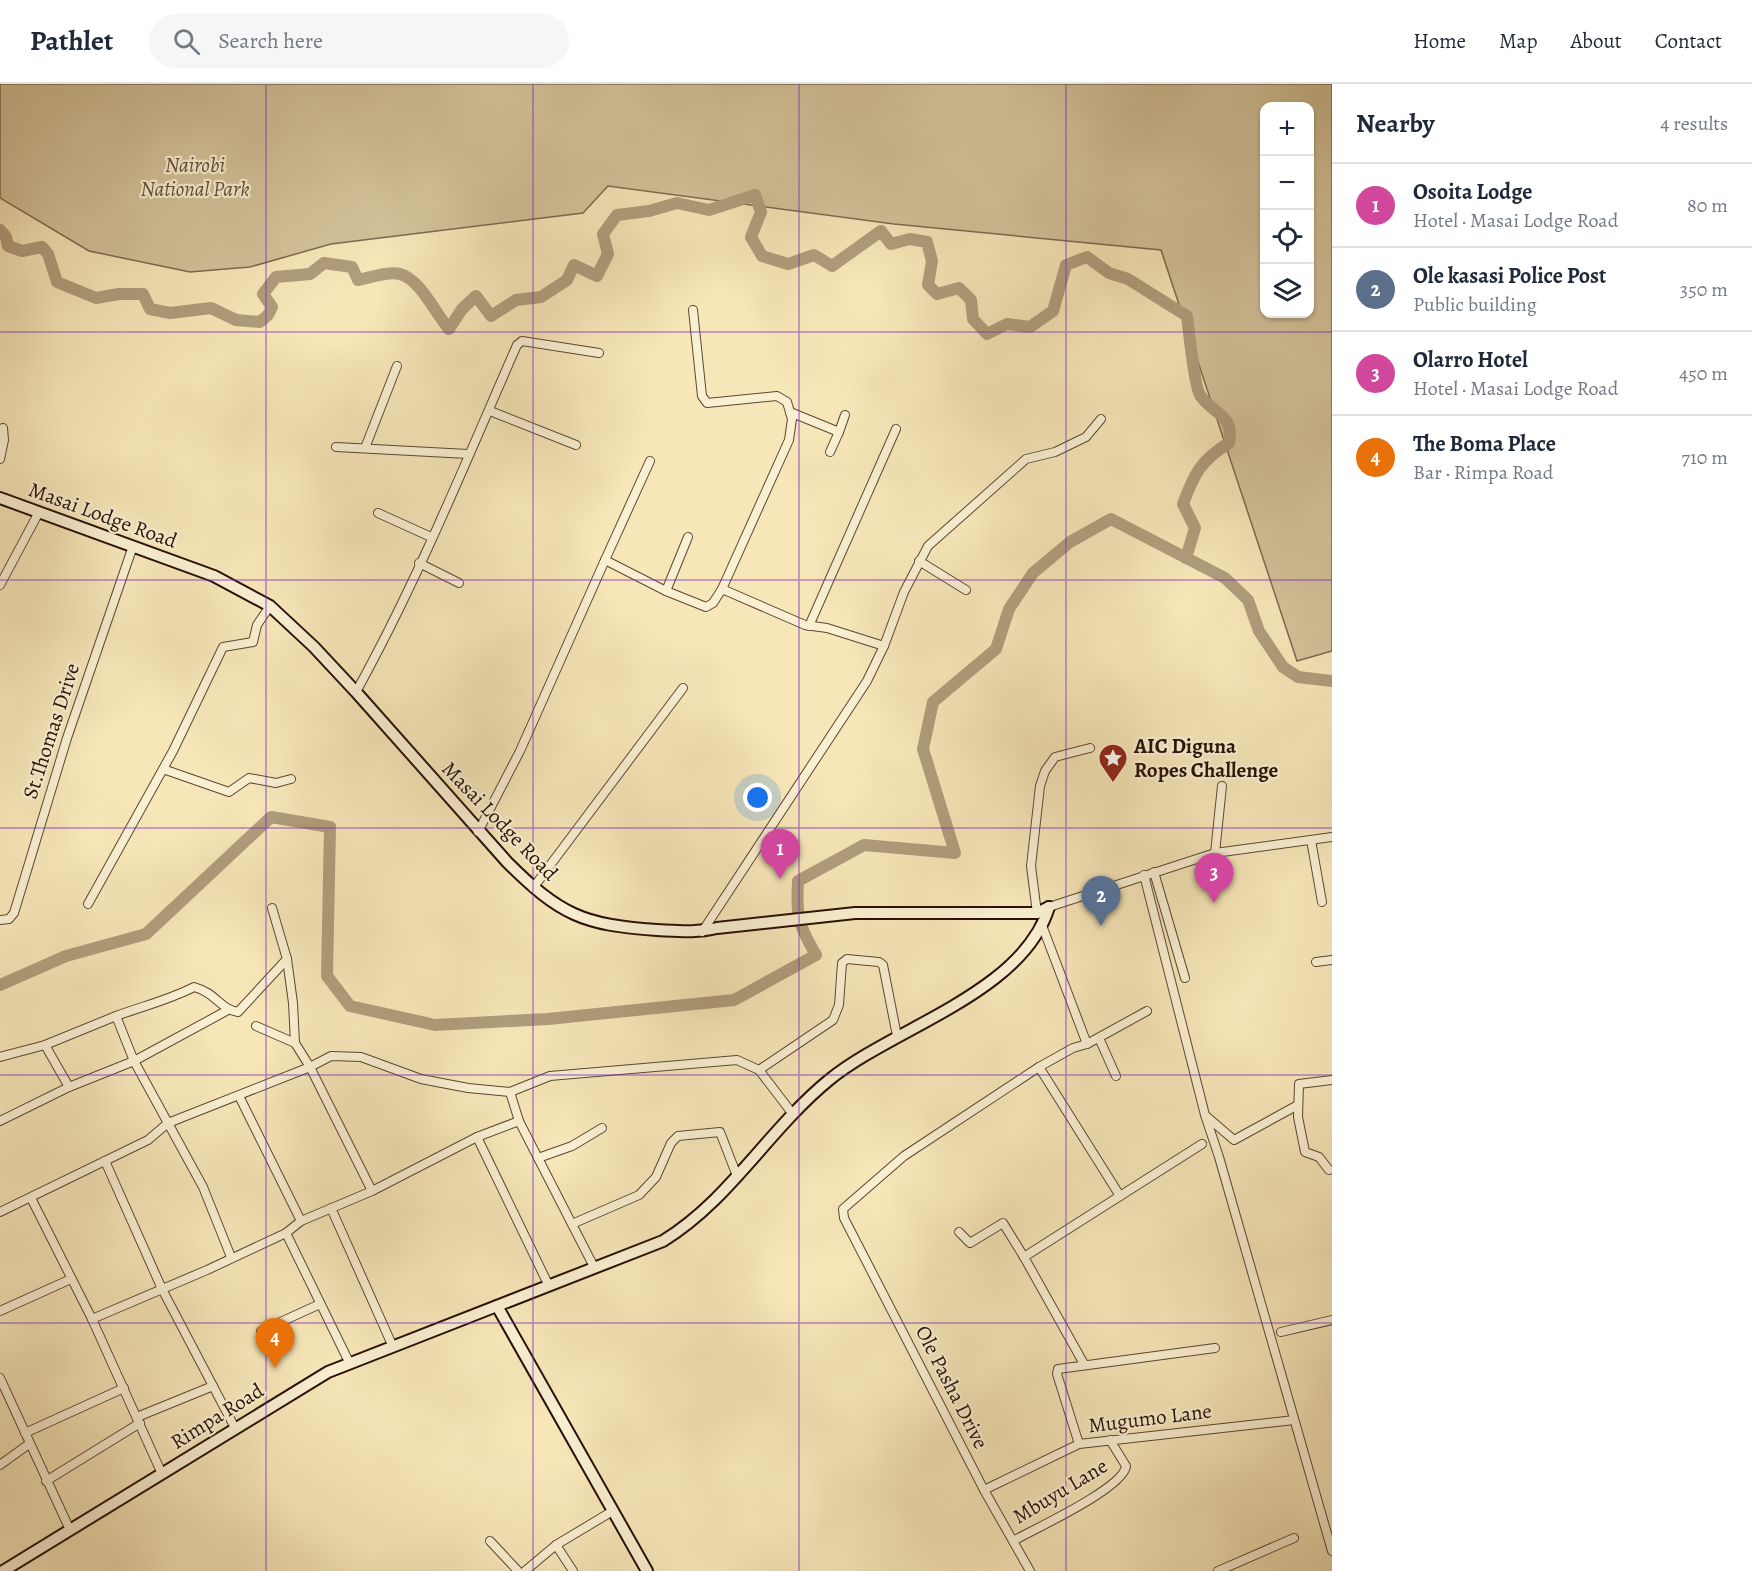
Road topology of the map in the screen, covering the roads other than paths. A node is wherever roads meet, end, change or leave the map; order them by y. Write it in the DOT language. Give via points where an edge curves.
graph roads {
  1 [pos="693,310"];
  2 [pos="599,353"];
  3 [pos="397,366"];
  4 [pos="490,411"];
  5 [pos="790,412"];
  6 [pos="845,414"];
  7 [pos="1101,419"];
  8 [pos="3,428"];
  9 [pos="896,429"];
  10 [pos="838,432"];
  11 [pos="576,445"];
  12 [pos="336,447"];
  13 [pos="365,448"];
  14 [pos="830,453"];
  15 [pos="468,454"];
  16 [pos="0,459"];
  17 [pos="650,461"];
  18 [pos="0,498"];
  19 [pos="39,512"];
  20 [pos="378,513"];
  21 [pos="431,537"];
  22 [pos="688,537"];
  23 [pos="133,546"];
  24 [pos="605,560"];
  25 [pos="919,561"];
  26 [pos="419,563"];
  27 [pos="459,583"];
  28 [pos="0,585"];
  29 [pos="722,589"];
  30 [pos="966,590"];
  31 [pos="666,591"];
  32 [pos="270,606"];
  33 [pos="809,626"];
  34 [pos="884,646"];
  35 [pos="683,688"];
  36 [pos="356,692"];
  37 [pos="1090,748"];
  38 [pos="163,769"];
  39 [pos="291,779"];
  40 [pos="1222,786"];
  41 [pos="478,832"];
  42 [pos="1332,837"];
  43 [pos="1311,840"];
  44 [pos="1215,853"];
  45 [pos="1154,872"];
  46 [pos="1144,875"];
  47 [pos="533,888"];
  48 [pos="1322,902"];
  49 [pos="88,904"];
  50 [pos="1049,907"];
  51 [pos="272,908"];
  52 [pos="1037,913"];
  53 [pos="0,920"];
  54 [pos="1043,928"];
  55 [pos="702,932"];
  56 [pos="286,958"];
  57 [pos="1332,960"];
  58 [pos="1316,962"];
  59 [pos="1185,978"];
  60 [pos="228,1010"];
  61 [pos="1147,1011"];
  62 [pos="116,1016"];
  63 [pos="256,1026"];
  64 [pos="897,1036"];
  65 [pos="1098,1038"];
  66 [pos="45,1044"];
  67 [pos="294,1044"];
  68 [pos="1087,1044"];
  69 [pos="0,1057"];
  70 [pos="134,1061"];
  71 [pos="310,1067"];
  72 [pos="1039,1067"];
  73 [pos="759,1070"];
  74 [pos="1116,1076"];
  75 [pos="1332,1080"];
  76 [pos="69,1087"];
  77 [pos="510,1092"];
  78 [pos="239,1096"];
  79 [pos="1298,1106"];
  80 [pos="792,1113"];
  81 [pos="1205,1115"];
  82 [pos="1,1119"];
  83 [pos="519,1120"];
  84 [pos="168,1123"];
  85 [pos="602,1128"];
  86 [pos="477,1137"];
  87 [pos="1202,1144"];
  88 [pos="538,1158"];
  89 [pos="105,1161"];
  90 [pos="1329,1170"];
  91 [pos="737,1176"];
  92 [pos="372,1191"];
  93 [pos="1120,1196"];
  94 [pos="31,1198"];
  95 [pos="331,1208"];
  96 [pos="0,1212"];
  97 [pos="301,1221"];
  98 [pos="572,1224"];
  99 [pos="959,1232"];
  100 [pos="286,1233"];
  101 [pos="231,1257"];
  102 [pos="1024,1257"];
  103 [pos="594,1267"];
  104 [pos="70,1279"];
  105 [pos="548,1284"];
  106 [pos="162,1289"];
  107 [pos="320,1304"];
  108 [pos="497,1305"];
  109 [pos="0,1311"];
  110 [pos="92,1319"];
  111 [pos="1332,1320"];
  112 [pos="261,1331"];
  113 [pos="1281,1332"];
  114 [pos="393,1347"];
  115 [pos="1215,1348"];
  116 [pos="350,1364"];
  117 [pos="1084,1364"];
  118 [pos="0,1378"];
  119 [pos="213,1386"];
  120 [pos="124,1388"];
  121 [pos="138,1420"];
  122 [pos="1294,1420"];
  123 [pos="235,1428"];
  124 [pos="25,1433"];
  125 [pos="1110,1440"];
  126 [pos="29,1444"];
  127 [pos="1079,1444"];
  128 [pos="0,1465"];
  129 [pos="162,1474"];
  130 [pos="46,1481"];
  131 [pos="984,1490"];
  132 [pos="611,1512"];
  133 [pos="70,1530"];
  134 [pos="1294,1538"];
  135 [pos="1013,1540"];
  136 [pos="490,1541"];
  137 [pos="556,1545"];
  138 [pos="1332,1551"];
  139 [pos="3,1571"];
  140 [pos="518,1571"];
  141 [pos="525,1571"];
  142 [pos="573,1571"];
  143 [pos="646,1571"];
  144 [pos="1029,1571"];
  145 [pos="1218,1571"];
  1 -- 5 [label="street" via="702,396 707,403 777,396 787,402"];
  2 -- 4 [label="street" via="522,340"];
  3 -- 13 [label="street"];
  4 -- 11 [label="street"];
  4 -- 15 [label="street"];
  5 -- 10 [label="street"];
  5 -- 29 [label="street" via="789,440"];
  6 -- 10 [label="street"];
  7 -- 25 [label="street" via="1086,437 1055,452 1026,459 928,546"];
  8 -- 16 [label="street"];
  9 -- 33 [label="street"];
  10 -- 14 [label="street"];
  12 -- 13 [label="street"];
  13 -- 15 [label="street"];
  15 -- 21 [label="street"];
  17 -- 24 [label="street"];
  18 -- 19 [label="street, Masai Lodge Road"];
  19 -- 23 [label="street, Masai Lodge Road"];
  19 -- 28 [label="street"];
  20 -- 21 [label="street"];
  21 -- 26 [label="street"];
  22 -- 31 [label="street"];
  23 -- 32 [label="street, Masai Lodge Road" via="236,586"];
  23 -- 53 [label="street, St.Thomas Drive" via="67,738 14,913 9,919"];
  24 -- 31 [label="street"];
  24 -- 41 [label="street" via="520,752"];
  25 -- 30 [label="street"];
  25 -- 34 [label="street"];
  26 -- 27 [label="street"];
  26 -- 36 [label="street"];
  29 -- 31 [label="street" via="706,607"];
  29 -- 33 [label="street"];
  32 -- 36 [label="street, Masai Lodge Road"];
  32 -- 38 [label="street" via="257,625 253,642 224,647"];
  33 -- 34 [label="street"];
  34 -- 55 [label="street" via="844,719"];
  35 -- 47 [label="street"];
  36 -- 41 [label="street, Masai Lodge Road"];
  37 -- 52 [label="street" via="1055,758 1040,786 1031,866"];
  38 -- 39 [label="street" via="229,792 249,778 276,783"];
  38 -- 49 [label="street"];
  40 -- 44 [label="street"];
  41 -- 47 [label="street, Masai Lodge Road"];
  42 -- 43 [label="street, Masai Lodge Road"];
  43 -- 44 [label="street, Masai Lodge Road"];
  43 -- 48 [label="street"];
  44 -- 45 [label="street, Masai Lodge Road"];
  45 -- 46 [label="street, Masai Lodge Road"];
  45 -- 59 [label="street"];
  46 -- 50 [label="street, Masai Lodge Road"];
  46 -- 81 [label="street"];
  47 -- 55 [label="street, Masai Lodge Road" via="584,920 633,928"];
  50 -- 52 [label="street, Masai Lodge Road"];
  50 -- 54 [label="street"];
  51 -- 56 [label="street"];
  52 -- 55 [label="street, Masai Lodge Road" via="855,913"];
  54 -- 64 [label="street, Rimpa Road" via="980,989"];
  54 -- 68 [label="street"];
  56 -- 60 [label="street" via="237,1012"];
  56 -- 67 [label="street"];
  57 -- 58 [label="street"];
  60 -- 62 [label="street" via="212,994 194,987 171,999"];
  60 -- 70 [label="street"];
  61 -- 65 [label="street"];
  62 -- 66 [label="street"];
  62 -- 70 [label="street"];
  63 -- 67 [label="street"];
  64 -- 73 [label="street" via="884,965 847,959 843,963 839,1005 833,1020"];
  64 -- 80 [label="street, Rimpa Road" via="867,1052"];
  65 -- 68 [label="street"];
  65 -- 74 [label="street"];
  66 -- 69 [label="street"];
  66 -- 76 [label="street"];
  67 -- 71 [label="street"];
  68 -- 72 [label="street"];
  70 -- 76 [label="street"];
  70 -- 84 [label="street"];
  71 -- 77 [label="street" via="331,1056 361,1057 421,1079"];
  71 -- 78 [label="street"];
  71 -- 92 [label="street"];
  72 -- 93 [label="street"];
  72 -- 131 [label="street, Ole Pasha Drive" via="904,1156 843,1209 844,1218"];
  73 -- 77 [label="street" via="737,1060 663,1066 550,1076"];
  73 -- 80 [label="street"];
  75 -- 79 [label="street" via="1299,1084"];
  76 -- 82 [label="street"];
  77 -- 83 [label="street"];
  78 -- 84 [label="street"];
  78 -- 97 [label="street"];
  79 -- 81 [label="street" via="1234,1140"];
  79 -- 90 [label="street" via="1305,1152 1319,1157"];
  80 -- 91 [label="street, Rimpa Road"];
  81 -- 122 [label="street"];
  83 -- 86 [label="street"];
  83 -- 88 [label="street"];
  84 -- 89 [label="street" via="148,1140"];
  84 -- 101 [label="street" via="203,1187"];
  85 -- 88 [label="street" via="572,1146"];
  86 -- 92 [label="street"];
  86 -- 105 [label="street"];
  87 -- 93 [label="street"];
  88 -- 98 [label="street"];
  89 -- 94 [label="street"];
  89 -- 106 [label="street"];
  91 -- 98 [label="street" via="720,1132 678,1136 656,1178 639,1195"];
  91 -- 103 [label="street, Rimpa Road" via="698,1218 678,1232"];
  92 -- 95 [label="street"];
  93 -- 102 [label="street"];
  94 -- 96 [label="street"];
  94 -- 104 [label="street"];
  95 -- 97 [label="street"];
  95 -- 114 [label="street"];
  97 -- 100 [label="street"];
  98 -- 103 [label="street"];
  99 -- 102 [label="street" via="973,1242 1003,1223"];
  100 -- 101 [label="street"];
  100 -- 107 [label="street"];
  101 -- 106 [label="street"];
  102 -- 117 [label="street"];
  103 -- 105 [label="street, Rimpa Road"];
  104 -- 109 [label="street"];
  104 -- 110 [label="street"];
  105 -- 108 [label="street, Rimpa Road"];
  106 -- 110 [label="street"];
  106 -- 119 [label="street"];
  107 -- 112 [label="street"];
  107 -- 116 [label="street"];
  108 -- 114 [label="street, Rimpa Road"];
  108 -- 132 [label="street"];
  110 -- 120 [label="street"];
  111 -- 113 [label="street"];
  114 -- 116 [label="street, Rimpa Road"];
  115 -- 117 [label="street"];
  116 -- 123 [label="street, Rimpa Road" via="308,1382"];
  117 -- 127 [label="street" via="1061,1367 1057,1374"];
  118 -- 124 [label="street"];
  119 -- 121 [label="street"];
  119 -- 123 [label="street"];
  120 -- 121 [label="street"];
  120 -- 124 [label="street"];
  121 -- 129 [label="street"];
  121 -- 130 [label="street"];
  122 -- 125 [label="street, Mugumo Lane"];
  122 -- 138 [label="street"];
  123 -- 129 [label="street, Rimpa Road"];
  124 -- 126 [label="street"];
  125 -- 127 [label="street, Mugumo Lane"];
  125 -- 135 [label="street, Mbuyu Lane" via="1126,1466 1124,1475 1108,1488"];
  126 -- 128 [label="street"];
  126 -- 130 [label="street"];
  127 -- 131 [label="street, Mugumo Lane"];
  129 -- 133 [label="street, Rimpa Road"];
  130 -- 133 [label="street"];
  131 -- 135 [label="street, Ole Pasha Drive"];
  132 -- 137 [label="street"];
  132 -- 143 [label="street"];
  133 -- 139 [label="street, Rimpa Road"];
  134 -- 145 [label="street"];
  135 -- 144 [label="street, Ole Pasha Drive"];
  136 -- 140 [label="street"];
  137 -- 141 [label="street"];
  137 -- 142 [label="street"];
}
